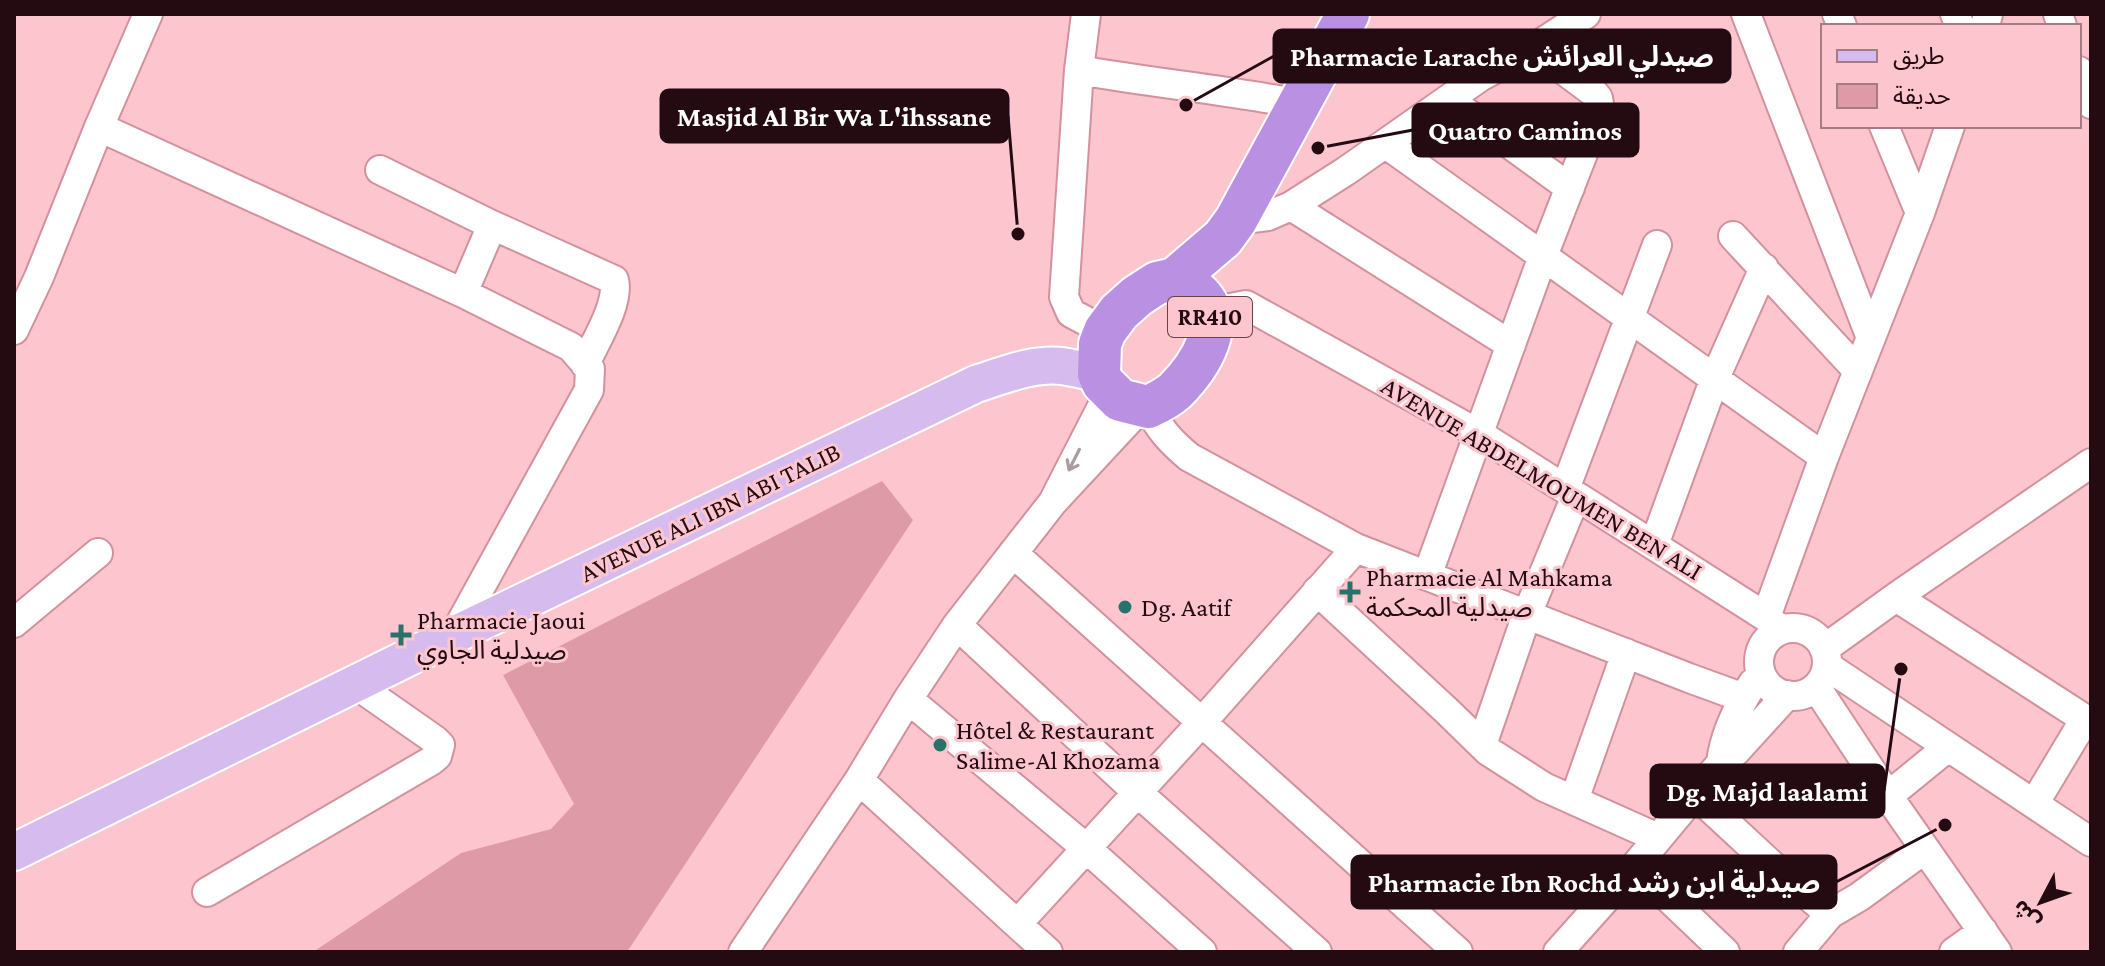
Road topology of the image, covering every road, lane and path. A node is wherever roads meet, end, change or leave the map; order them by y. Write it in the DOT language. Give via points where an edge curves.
graph roads {
  1 [pos="148,14"];
  2 [pos="1086,14"];
  3 [pos="1348,14"];
  4 [pos="1586,14"];
  5 [pos="1746,14"];
  6 [pos="1534,48"];
  7 [pos="1079,70"];
  8 [pos="2081,76"];
  9 [pos="1449,100"];
  10 [pos="1300,104"];
  11 [pos="2091,104"];
  12 [pos="99,127"];
  13 [pos="1885,128"];
  14 [pos="1949,128"];
  15 [pos="1386,144"];
  16 [pos="380,170"];
  17 [pos="1570,188"];
  18 [pos="1291,206"];
  19 [pos="1920,213"];
  20 [pos="492,225"];
  21 [pos="1229,229"];
  22 [pos="1733,236"];
  23 [pos="1657,245"];
  24 [pos="1543,256"];
  25 [pos="1764,268"];
  26 [pos="1175,279"];
  27 [pos="463,293"];
  28 [pos="1210,312"];
  29 [pos="1629,317"];
  30 [pos="14,330"];
  31 [pos="1871,338"];
  32 [pos="1511,345"];
  33 [pos="585,364"];
  34 [pos="1858,371"];
  35 [pos="1117,375"];
  36 [pos="1715,378"];
  37 [pos="1479,434"];
  38 [pos="1824,457"];
  39 [pos="2091,463"];
  40 [pos="1571,492"];
  41 [pos="1654,545"];
  42 [pos="1356,548"];
  43 [pos="98,553"];
  44 [pos="1013,553"];
  45 [pos="1427,576"];
  46 [pos="1317,591"];
  47 [pos="1896,597"];
  48 [pos="1527,614"];
  49 [pos="14,623"];
  50 [pos="1774,623"];
  51 [pos="957,625"];
  52 [pos="454,635"];
  53 [pos="1626,653"];
  54 [pos="1822,667"];
  55 [pos="1761,672"];
  56 [pos="355,684"];
  57 [pos="1787,695"];
  58 [pos="1744,698"];
  59 [pos="908,699"];
  60 [pos="2085,712"];
  61 [pos="1202,722"];
  62 [pos="1482,745"];
  63 [pos="1948,747"];
  64 [pos="1721,763"];
  65 [pos="859,780"];
  66 [pos="1137,792"];
  67 [pos="1695,794"];
  68 [pos="1888,796"];
  69 [pos="1574,800"];
  70 [pos="2034,804"];
  71 [pos="1658,838"];
  72 [pos="2091,842"];
  73 [pos="1086,848"];
  74 [pos="1925,849"];
  75 [pos="14,852"];
  76 [pos="1635,866"];
  77 [pos="207,892"];
  78 [pos="1830,914"];
  79 [pos="1018,923"];
  80 [pos="1990,942"];
  81 [pos="743,952"];
  82 [pos="1048,952"];
  83 [pos="1202,952"];
  84 [pos="1317,952"];
  85 [pos="1458,952"];
  86 [pos="1558,952"];
  87 [pos="1725,952"];
  88 [pos="1798,952"];
  89 [pos="1954,952"];
  1 -- 12 [label="street"];
  2 -- 7 [label="street"];
  3 -- 10 [label="highway, RR410"];
  4 -- 6 [label="street"];
  5 -- 31 [label="street"];
  6 -- 9 [label="street"];
  6 -- 17 [label="street" via="1593,92 1600,105"];
  7 -- 10 [label="street"];
  7 -- 35 [label="street" via="1064,297"];
  8 -- 11 [label="street"];
  9 -- 15 [label="street"];
  9 -- 17 [label="street"];
  10 -- 21 [label="highway, RR410"];
  12 -- 27 [label="street"];
  12 -- 30 [label="street"];
  13 -- 19 [label="street"];
  14 -- 19 [label="street"];
  15 -- 18 [label="street"];
  15 -- 24 [label="street"];
  16 -- 20 [label="street"];
  17 -- 24 [label="street"];
  18 -- 21 [label="street"];
  18 -- 32 [label="street"];
  19 -- 31 [label="street"];
  20 -- 27 [label="street"];
  20 -- 33 [label="street" via="614,280 613,302"];
  21 -- 26 [label="highway, RR410"];
  21 -- 28 [label="highway, RR410"];
  22 -- 25 [label="street"];
  23 -- 29 [label="street"];
  24 -- 29 [label="street"];
  24 -- 32 [label="street"];
  25 -- 34 [label="street"];
  25 -- 36 [label="street"];
  26 -- 28 [label="highway, RR410" via="1205,300"];
  26 -- 35 [label="highway, RR410" via="1157,283 1119,312"];
  27 -- 33 [label="street" via="571,347"];
  28 -- 35 [label="highway, RR410" via="1206,349 1163,400"];
  28 -- 37 [label="street, AVENUE ABDELMOUMEN BEN ALI" via="1246,305"];
  29 -- 36 [label="street"];
  29 -- 40 [label="street"];
  31 -- 34 [label="street"];
  32 -- 37 [label="street"];
  33 -- 52 [label="street" via="590,369 589,390"];
  34 -- 38 [label="street"];
  35 -- 42 [label="street" via="1189,457"];
  35 -- 44 [label="street" via="1053,502"];
  35 -- 52 [label="main road, AVENUE ALI IBN ABI TALIB" via="1047,366 976,384"];
  36 -- 38 [label="street"];
  36 -- 41 [label="street"];
  37 -- 40 [label="street, AVENUE ABDELMOUMEN BEN ALI"];
  37 -- 45 [label="street"];
  38 -- 50 [label="street"];
  39 -- 47 [label="street"];
  40 -- 41 [label="street, AVENUE ABDELMOUMEN BEN ALI"];
  40 -- 48 [label="street"];
  41 -- 50 [label="street, AVENUE ABDELMOUMEN BEN ALI"];
  42 -- 45 [label="street"];
  42 -- 46 [label="street"];
  43 -- 49 [label="street"];
  44 -- 51 [label="street"];
  44 -- 61 [label="street"];
  45 -- 48 [label="street"];
  46 -- 61 [label="street"];
  46 -- 62 [label="street"];
  47 -- 54 [label="street"];
  47 -- 60 [label="street"];
  48 -- 53 [label="street"];
  48 -- 62 [label="street"];
  50 -- 54 [label="street, AVENUE ABDELMOUMEN BEN ALI" via="1807,631 1820,642"];
  50 -- 55 [label="street" via="1760,655"];
  51 -- 59 [label="street"];
  51 -- 66 [label="street"];
  52 -- 56 [label="main road, AVENUE ALI IBN ABI TALIB"];
  53 -- 58 [label="street"];
  53 -- 69 [label="street"];
  54 -- 57 [label="street" via="1807,693"];
  54 -- 63 [label="street"];
  54 -- 68 [label="street, AVENUE ABDELMOUMEN BEN ALI"];
  55 -- 57 [label="street" via="1771,687"];
  55 -- 58 [label="street"];
  56 -- 75 [label="main road, AVENUE ALI IBN ABI TALIB"];
  56 -- 77 [label="street" via="435,740 440,745 437,756"];
  57 -- 64 [label="street"];
  58 -- 64 [label="street"];
  59 -- 65 [label="street"];
  59 -- 73 [label="street"];
  60 -- 70 [label="street"];
  61 -- 66 [label="street"];
  61 -- 85 [label="street"];
  62 -- 69 [label="street" via="1507,765"];
  63 -- 68 [label="street"];
  63 -- 70 [label="street"];
  64 -- 67 [label="street"];
  65 -- 79 [label="street"];
  65 -- 81 [label="street"];
  66 -- 73 [label="street"];
  66 -- 84 [label="street"];
  67 -- 71 [label="street"];
  67 -- 78 [label="street"];
  68 -- 74 [label="street, AVENUE ABDELMOUMEN BEN ALI"];
  69 -- 71 [label="street"];
  70 -- 72 [label="street"];
  71 -- 76 [label="street"];
  73 -- 79 [label="street"];
  73 -- 83 [label="street"];
  74 -- 78 [label="street"];
  74 -- 80 [label="street, AVENUE ABDELMOUMEN BEN ALI"];
  76 -- 86 [label="street"];
  76 -- 87 [label="street"];
  78 -- 88 [label="street"];
  79 -- 82 [label="street"];
  80 -- 89 [label="street"];
}
